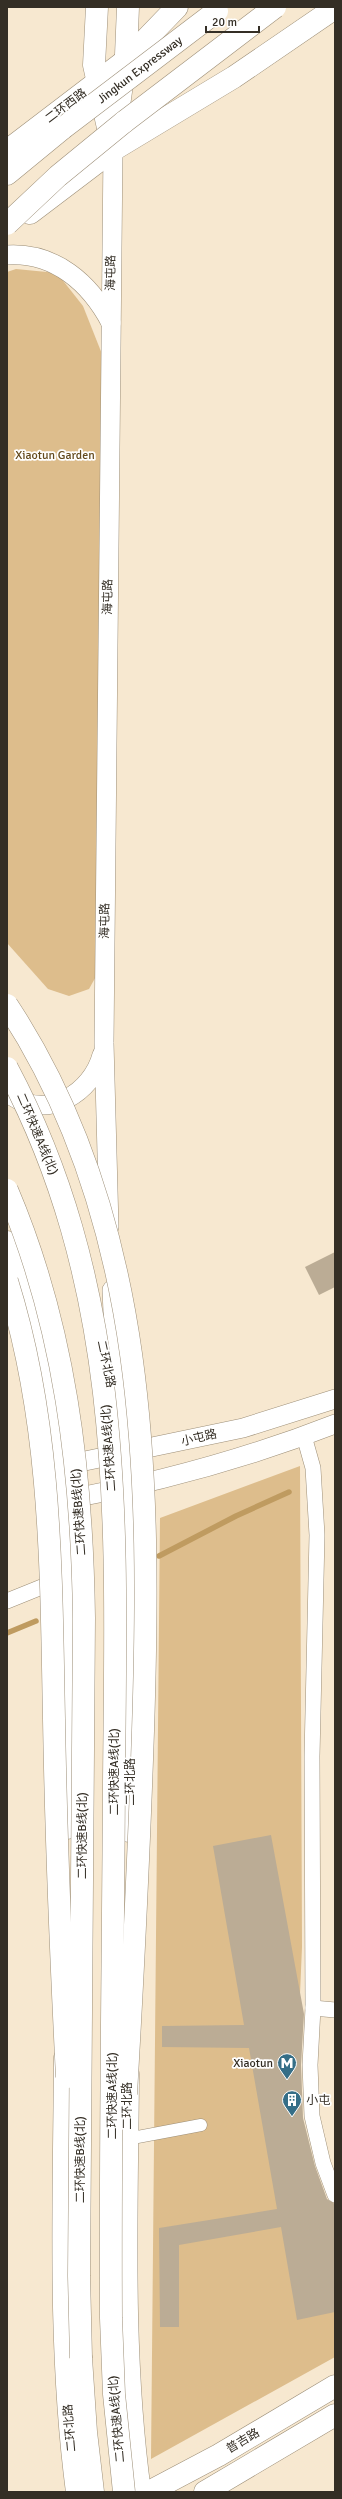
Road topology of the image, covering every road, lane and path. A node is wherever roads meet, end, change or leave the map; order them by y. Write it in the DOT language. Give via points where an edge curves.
graph roads {
  1 [pos="97,7"];
  2 [pos="128,7"];
  3 [pos="178,7"];
  4 [pos="275,7"];
  5 [pos="335,8"];
  6 [pos="217,12"];
  7 [pos="125,61"];
  8 [pos="98,82"];
  9 [pos="124,122"];
  10 [pos="112,150"];
  11 [pos="7,151"];
  12 [pos="7,172"];
  13 [pos="7,211"];
  14 [pos="7,224"];
  15 [pos="7,230"];
  16 [pos="7,255"];
  17 [pos="111,323"];
  18 [pos="7,1005"];
  19 [pos="104,1043"];
  20 [pos="7,1068"];
  21 [pos="7,1092"];
  22 [pos="7,1190"];
  23 [pos="7,1242"];
  24 [pos="7,1281"];
  25 [pos="335,1399"];
  26 [pos="335,1424"];
  27 [pos="304,1436"];
  28 [pos="121,1450"];
  29 [pos="60,1466"];
  30 [pos="125,1488"];
  31 [pos="63,1501"];
  32 [pos="68,1576"];
  33 [pos="7,1601"];
  34 [pos="313,2008"];
  35 [pos="335,2010"];
  36 [pos="201,2125"];
  37 [pos="127,2139"];
  38 [pos="335,2196"];
  39 [pos="112,2357"];
  40 [pos="81,2358"];
  41 [pos="335,2386"];
  42 [pos="335,2415"];
  43 [pos="77,2492"];
  44 [pos="93,2492"];
  45 [pos="124,2492"];
  46 [pos="140,2492"];
  47 [pos="149,2492"];
  48 [pos="205,2492"];
  1 -- 8 [label="main road" via="94,65"];
  2 -- 7 [label="main road"];
  3 -- 7 [label="main road, 二环西路"];
  4 -- 9 [label="main road, bridge"];
  5 -- 10 [label="main road" via="239,73"];
  6 -- 12 [label="main road, Jingkun Expressway, bridge"];
  7 -- 8 [label="main road, 二环西路"];
  7 -- 10 [label="main road"];
  8 -- 10 [label="main road"];
  8 -- 11 [label="main road, 二环西路"];
  9 -- 13 [label="main road, bridge"];
  9 -- 14 [label="main road, bridge" via="76,160"];
  10 -- 15 [label="main road"];
  10 -- 17 [label="street, 海屯路"];
  16 -- 17 [label="street" via="33,257 64,269 91,291"];
  17 -- 19 [label="street, 海屯路"];
  18 -- 39 [label="main road, bridge" via="56,1096 99,1206 115,1265 127,1326 142,1454 147,1564 143,1722"];
  19 -- 21 [label="street" via="101,1061 94,1075 82,1090 66,1100 32,1104"];
  19 -- 28 [label="street" via="111,1277"];
  20 -- 39 [label="main road, 二环快速A线(北), bridge" via="43,1144 69,1215 95,1325 108,1417 115,1564"];
  21 -- 28 [label="main road, 二环北路" via="43,1164 74,1241 97,1322"];
  22 -- 40 [label="main road, 二环快速B线(北), bridge" via="29,1246 52,1324 69,1412 80,1509 84,1618 79,2276"];
  23 -- 29 [label="main road, 二环北路" via="36,1337"];
  24 -- 40 [label="main road, bridge" via="21,1332 38,1416 48,1511 58,1873"];
  25 -- 28 [label="street, 小屯路" via="243,1428"];
  26 -- 27 [label="street"];
  27 -- 30 [label="street" via="190,1472"];
  27 -- 34 [label="street" via="313,1468 317,1535 312,1756"];
  28 -- 29 [label="street, 小屯路"];
  28 -- 30 [label="main road, 二环北路"];
  29 -- 31 [label="main road, 二环北路"];
  30 -- 31 [label="street"];
  30 -- 37 [label="main road, 二环北路" via="131,1618"];
  31 -- 32 [label="main road, 二环北路"];
  32 -- 33 [label="street"];
  32 -- 43 [label="main road, 二环北路" via="64,2319 69,2426"];
  34 -- 35 [label="street"];
  34 -- 38 [label="street" via="310,2065 312,2116 323,2163"];
  36 -- 37 [label="street"];
  37 -- 46 [label="main road, 二环北路" via="128,2356"];
  39 -- 45 [label="main road, 二环快速A线(北), bridge"];
  40 -- 44 [label="main road, 二环快速B线(北)"];
  41 -- 47 [label="main road, 普吉路" via="220,2455"];
  42 -- 48 [label="main road, 普吉路"];
}
